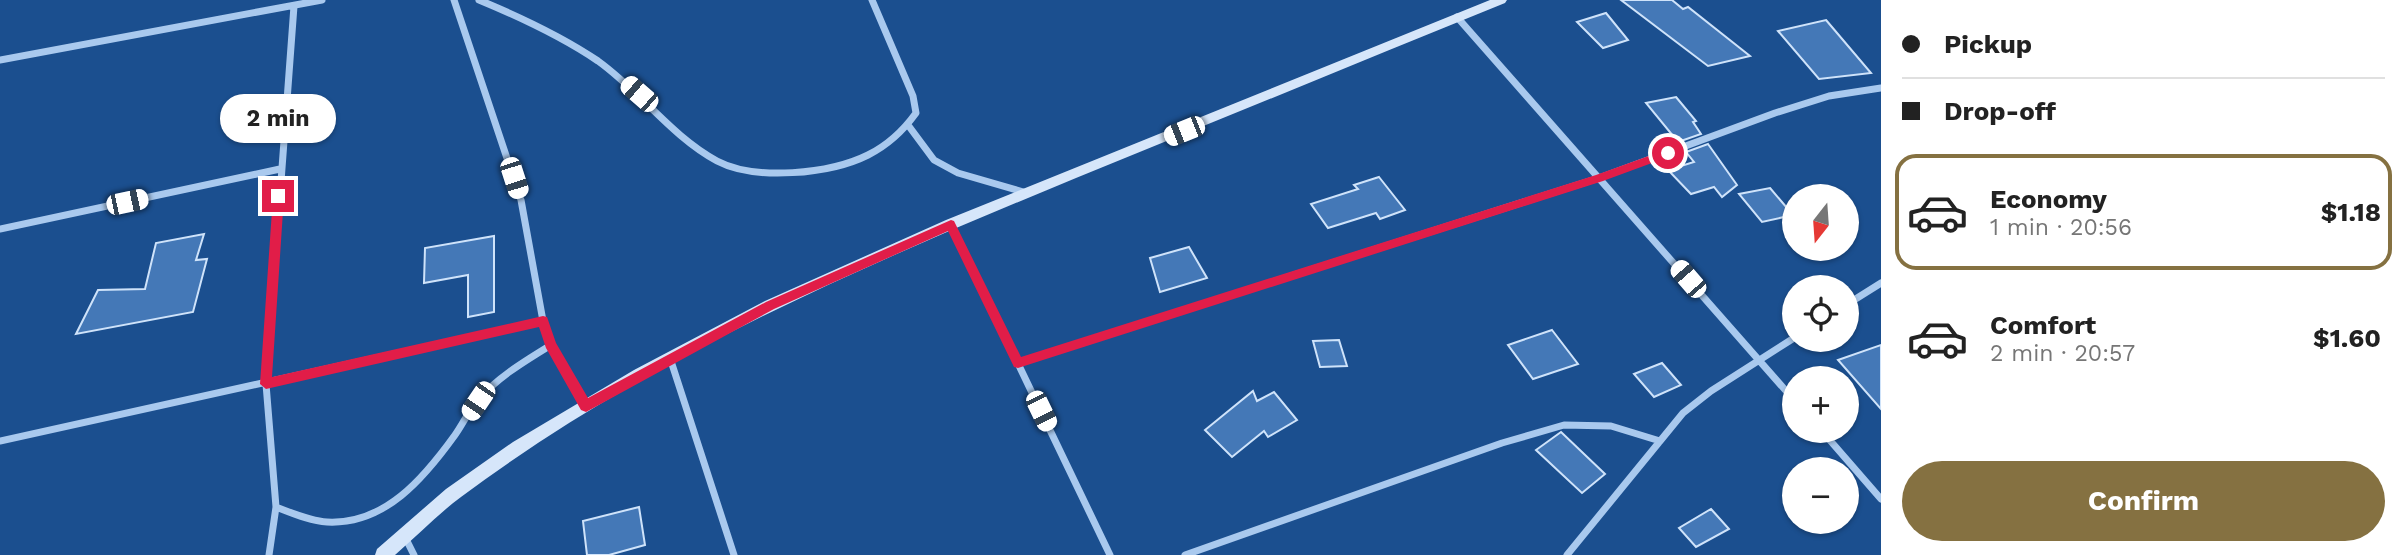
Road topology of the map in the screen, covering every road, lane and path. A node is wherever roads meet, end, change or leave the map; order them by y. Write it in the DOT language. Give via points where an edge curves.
graph roads {
  1 [pos="322,0"];
  2 [pos="454,0"];
  3 [pos="479,0"];
  4 [pos="872,0"];
  5 [pos="1501,0"];
  6 [pos="294,6"];
  7 [pos="1457,17"];
  8 [pos="0,60"];
  9 [pos="1881,88"];
  10 [pos="908,125"];
  11 [pos="280,169"];
  12 [pos="1599,178"];
  13 [pos="1031,194"];
  14 [pos="951,225"];
  15 [pos="0,229"];
  16 [pos="1881,283"];
  17 [pos="1859,297"];
  18 [pos="543,321"];
  19 [pos="551,345"];
  20 [pos="1782,345"];
  21 [pos="670,358"];
  22 [pos="1758,360"];
  23 [pos="1018,363"];
  24 [pos="266,384"];
  25 [pos="1782,387"];
  26 [pos="586,406"];
  27 [pos="0,441"];
  28 [pos="1660,441"];
  29 [pos="1832,443"];
  30 [pos="1881,499"];
  31 [pos="276,507"];
  32 [pos="404,535"];
  33 [pos="269,555"];
  34 [pos="383,555"];
  35 [pos="414,555"];
  36 [pos="734,555"];
  37 [pos="1110,555"];
  38 [pos="1185,555"];
  39 [pos="1567,555"];
  1 -- 6 [label="street"];
  2 -- 18 [label="street" via="521,200"];
  3 -- 10 [label="street" via="585,51 721,164 758,172 807,170 858,159"];
  4 -- 10 [label="street" via="913,96 916,113"];
  5 -- 7 [label="main road"];
  6 -- 8 [label="street"];
  6 -- 11 [label="street"];
  7 -- 12 [label="street"];
  7 -- 13 [label="main road"];
  9 -- 12 [label="street" via="1839,94 1775,113"];
  10 -- 13 [label="street" via="934,160 958,173"];
  11 -- 15 [label="street"];
  11 -- 24 [label="street"];
  12 -- 22 [label="street"];
  12 -- 23 [label="street"];
  13 -- 14 [label="main road"];
  14 -- 21 [label="main road" via="770,305"];
  14 -- 23 [label="street"];
  16 -- 17 [label="street"];
  18 -- 19 [label="street"];
  18 -- 24 [label="street"];
  19 -- 26 [label="street"];
  19 -- 31 [label="street" via="508,373 478,401 421,477 374,516 326,522"];
  20 -- 22 [label="street"];
  21 -- 26 [label="main road"];
  21 -- 36 [label="street"];
  22 -- 25 [label="street"];
  22 -- 28 [label="street" via="1683,413"];
  23 -- 37 [label="street"];
  24 -- 27 [label="street"];
  24 -- 31 [label="street"];
  26 -- 32 [label="main road" via="518,447"];
  28 -- 38 [label="street" via="1611,426 1563,425"];
  28 -- 39 [label="street"];
  29 -- 30 [label="street"];
  31 -- 33 [label="street"];
  32 -- 34 [label="main road"];
  32 -- 35 [label="street"];
}
